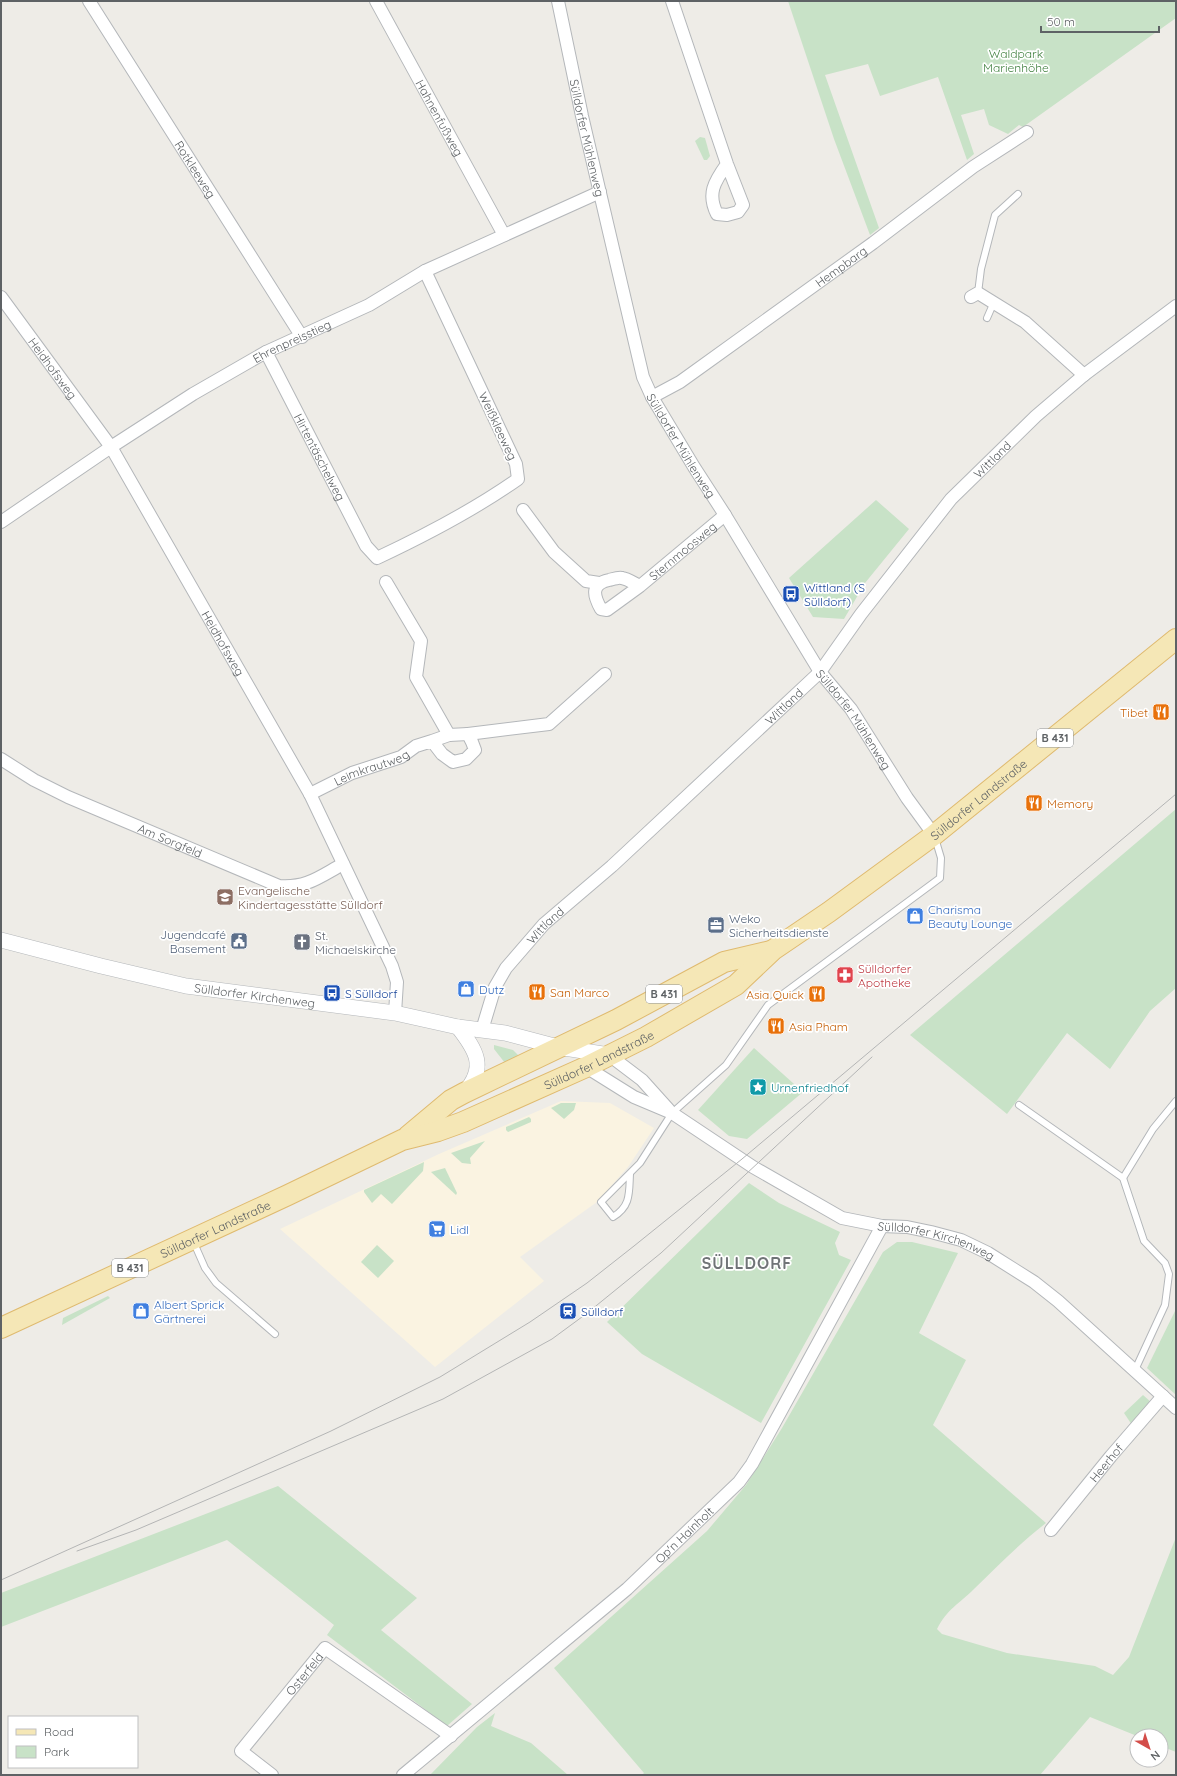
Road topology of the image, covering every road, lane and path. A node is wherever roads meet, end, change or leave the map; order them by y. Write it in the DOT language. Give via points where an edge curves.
graph roads {
  1 [pos="88,1"];
  2 [pos="376,1"];
  3 [pos="558,1"];
  4 [pos="672,1"];
  5 [pos="1027,132"];
  6 [pos="727,164"];
  7 [pos="600,192"];
  8 [pos="1018,194"];
  9 [pos="504,235"];
  10 [pos="425,271"];
  11 [pos="974,295"];
  12 [pos="1,297"];
  13 [pos="994,302"];
  14 [pos="1176,306"];
  15 [pos="987,318"];
  16 [pos="302,337"];
  17 [pos="266,352"];
  18 [pos="1084,375"];
  19 [pos="652,397"];
  20 [pos="111,447"];
  21 [pos="523,510"];
  22 [pos="725,515"];
  23 [pos="1,522"];
  24 [pos="377,558"];
  25 [pos="386,582"];
  26 [pos="599,583"];
  27 [pos="640,586"];
  28 [pos="1176,639"];
  29 [pos="820,672"];
  30 [pos="604,674"];
  31 [pos="468,734"];
  32 [pos="449,735"];
  33 [pos="432,741"];
  34 [pos="1,759"];
  35 [pos="310,794"];
  36 [pos="934,835"];
  37 [pos="343,864"];
  38 [pos="1,940"];
  39 [pos="773,950"];
  40 [pos="395,1013"];
  41 [pos="458,1027"];
  42 [pos="482,1030"];
  43 [pos="558,1047"];
  44 [pos="609,1056"];
  45 [pos="586,1067"];
  46 [pos="464,1094"];
  47 [pos="1176,1101"];
  48 [pos="1019,1105"];
  49 [pos="672,1113"];
  50 [pos="407,1137"];
  51 [pos="630,1174"];
  52 [pos="1124,1178"];
  53 [pos="882,1226"];
  54 [pos="192,1239"];
  55 [pos="1,1328"];
  56 [pos="275,1334"];
  57 [pos="1135,1370"];
  58 [pos="1163,1396"];
  59 [pos="1176,1408"];
  60 [pos="1051,1530"];
  61 [pos="450,1736"];
  62 [pos="272,1775"];
  63 [pos="404,1775"];
  1 -- 16 [label="street, Rotkleeweg"];
  2 -- 9 [label="street, Hahnenfußweg"];
  3 -- 7 [label="street, Sülldorfer Mühlenweg"];
  4 -- 6 [label="street"];
  5 -- 19 [label="street, Hempbarg" via="973,167 680,382"];
  7 -- 9 [label="street, Ehrenpreisstieg"];
  7 -- 19 [label="street, Sülldorfer Mühlenweg" via="643,377"];
  8 -- 11 [label="lane" via="995,215"];
  9 -- 10 [label="street, Ehrenpreisstieg"];
  10 -- 16 [label="street, Ehrenpreisstieg" via="369,305"];
  10 -- 24 [label="street, Weißkleeweg" via="516,464 518,479 490,499"];
  11 -- 13 [label="street"];
  12 -- 20 [label="street, Heidhofsweg"];
  13 -- 15 [label="lane"];
  13 -- 18 [label="street" via="1025,322"];
  14 -- 18 [label="street, Wittland"];
  16 -- 17 [label="street, Ehrenpreisstieg"];
  17 -- 20 [label="street, Ehrenpreisstieg" via="193,394"];
  17 -- 24 [label="street, Hirtentäschelweg" via="366,546"];
  18 -- 29 [label="street, Wittland" via="1036,416 951,499"];
  19 -- 22 [label="street, Sülldorfer Mühlenweg"];
  20 -- 23 [label="street, Ehrenpreisstieg"];
  20 -- 35 [label="street, Heidhofsweg"];
  21 -- 26 [label="street" via="554,552 586,581"];
  22 -- 27 [label="street, Sternmoosweg"];
  22 -- 29 [label="street, Sülldorfer Mühlenweg"];
  25 -- 32 [label="street" via="421,641 416,677"];
  26 -- 27 [label="street, Sternmoosweg" via="622,577"];
  26 -- 27 [label="street, Sternmoosweg" via="595,589 595,598 601,609 607,610"];
  28 -- 36 [label="main road, Sülldorfer Landstraße / B 431"];
  29 -- 36 [label="street, Sülldorfer Mühlenweg" via="851,709 907,798"];
  29 -- 42 [label="street, Wittland" via="612,866 544,924 506,968 495,988"];
  30 -- 31 [label="street" via="549,724"];
  31 -- 32 [label="street, Leimkrautweg"];
  31 -- 33 [label="street" via="474,750 466,759 453,762 442,754"];
  32 -- 33 [label="street, Leimkrautweg"];
  33 -- 35 [label="street, Leimkrautweg" via="416,746 401,757 352,773"];
  34 -- 37 [label="street, Am Sorgfeld" via="68,797 279,886 295,887 308,883"];
  35 -- 37 [label="street, Heidhofsweg"];
  36 -- 39 [label="main road, Sülldorfer Landstraße / B 431"];
  36 -- 49 [label="lane" via="941,858 940,878 768,1005 726,1065"];
  37 -- 40 [label="street, Heidhofsweg" via="392,966 397,982"];
  38 -- 40 [label="street, Sülldorfer Kirchenweg" via="186,986"];
  39 -- 43 [label="main road, Sülldorfer Landstraße / B 431" via="724,962 630,1013"];
  39 -- 44 [label="main road, Sülldorfer Landstraße / B 431" via="736,985"];
  40 -- 41 [label="street, Sülldorfer Kirchenweg"];
  41 -- 42 [label="street, Sülldorfer Kirchenweg"];
  41 -- 46 [label="street" via="472,1045 477,1062 476,1075"];
  42 -- 43 [label="street, Sülldorfer Kirchenweg" via="505,1033"];
  43 -- 44 [label="street, Sülldorfer Kirchenweg"];
  43 -- 45 [label="street, Sülldorfer Kirchenweg"];
  43 -- 46 [label="main road, Sülldorfer Landstraße / B 431"];
  44 -- 45 [label="main road, Sülldorfer Landstraße / B 431"];
  44 -- 49 [label="street, Sülldorfer Kirchenweg" via="642,1080"];
  45 -- 49 [label="street, Sülldorfer Kirchenweg" via="634,1097"];
  45 -- 50 [label="main road, Sülldorfer Landstraße / B 431" via="463,1122 438,1131"];
  46 -- 50 [label="main road, Sülldorfer Landstraße / B 431" via="451,1100"];
  47 -- 52 [label="lane" via="1154,1129"];
  48 -- 52 [label="lane"];
  49 -- 51 [label="lane"];
  49 -- 53 [label="street, Sülldorfer Kirchenweg" via="754,1167 842,1218"];
  50 -- 54 [label="main road, Sülldorfer Landstraße / B 431"];
  51 -- 51 [label="lane" via="601,1202 613,1217 622,1212 628,1201"];
  52 -- 57 [label="lane" via="1144,1241 1166,1263 1169,1274 1165,1305"];
  53 -- 57 [label="street, Sülldorfer Kirchenweg" via="907,1227 931,1232 961,1240 988,1253 1052,1296"];
  53 -- 61 [label="street, Op'n Hainholt" via="752,1464 739,1482 627,1589"];
  54 -- 55 [label="main road, Sülldorfer Landstraße / B 431"];
  54 -- 56 [label="lane" via="205,1268 216,1283"];
  57 -- 58 [label="street, Sülldorfer Kirchenweg"];
  58 -- 59 [label="street, Sülldorfer Kirchenweg"];
  58 -- 60 [label="street, Heerhof"];
  61 -- 62 [label="street, Osterfeld" via="325,1648 241,1751"];
  61 -- 63 [label="street, Op'n Hainholt"];
}
